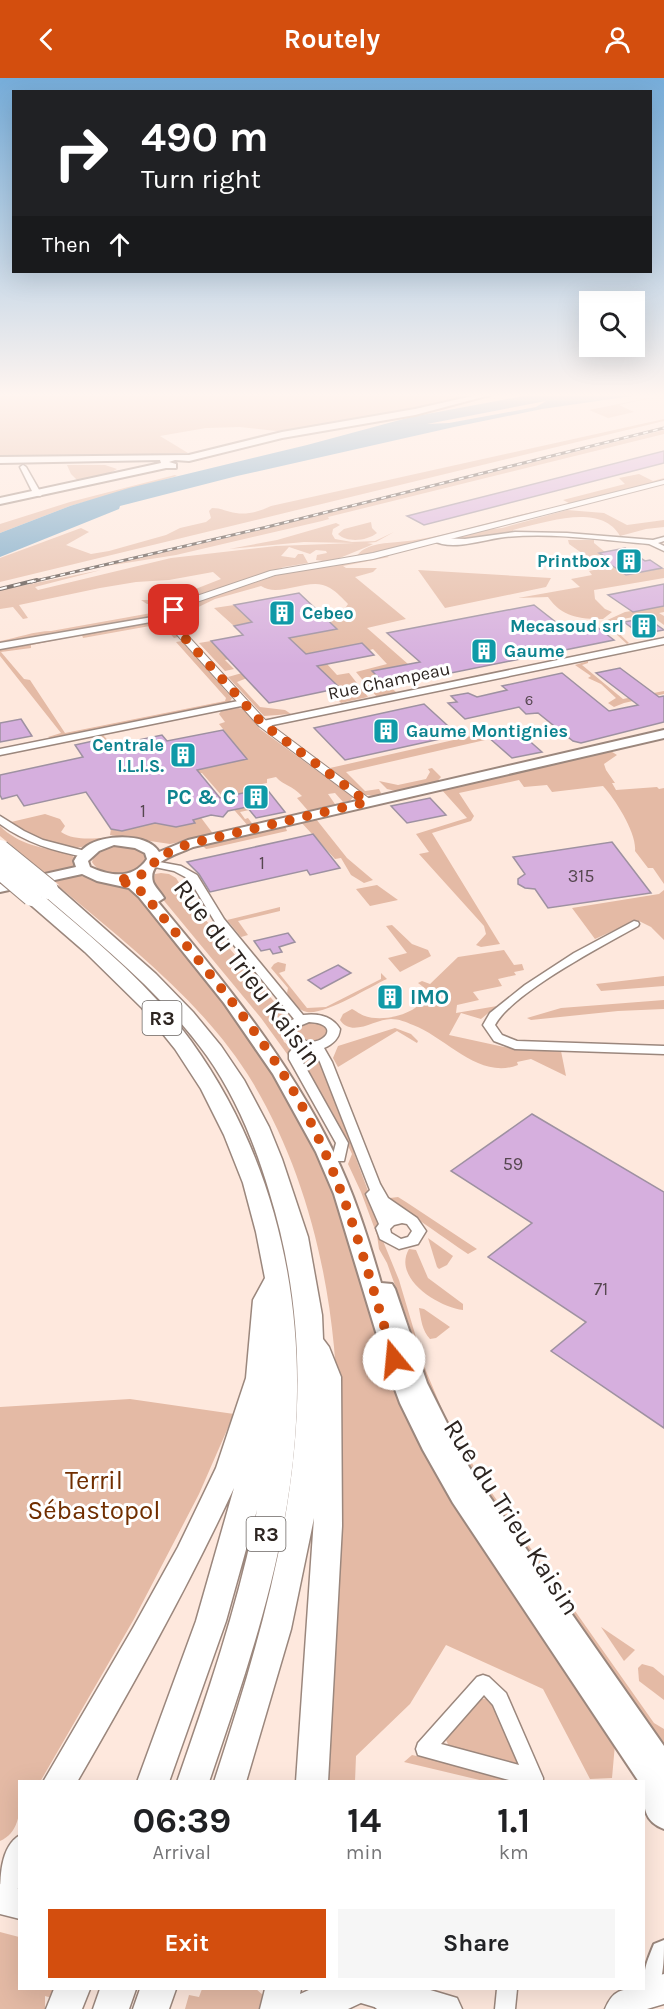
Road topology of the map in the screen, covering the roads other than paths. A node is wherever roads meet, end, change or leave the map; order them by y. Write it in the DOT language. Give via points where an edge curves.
graph roads {
  1 [pos="32,485"];
  2 [pos="79,485"];
  3 [pos="652,485"];
  4 [pos="38,495"];
  5 [pos="0,501"];
  6 [pos="664,539"];
  7 [pos="436,540"];
  8 [pos="655,542"];
  9 [pos="664,549"];
  10 [pos="170,616"];
  11 [pos="664,641"];
  12 [pos="0,646"];
  13 [pos="243,703"];
  14 [pos="263,724"];
  15 [pos="664,734"];
  16 [pos="0,752"];
  17 [pos="367,802"];
  18 [pos="0,819"];
  19 [pos="188,844"];
  20 [pos="146,846"];
  21 [pos="0,850"];
  22 [pos="85,854"];
  23 [pos="152,866"];
  24 [pos="0,869"];
  25 [pos="84,869"];
  26 [pos="116,880"];
  27 [pos="0,888"];
  28 [pos="40,893"];
  29 [pos="634,924"];
  30 [pos="302,1020"];
  31 [pos="302,1045"];
  32 [pos="317,1046"];
  33 [pos="664,1050"];
  34 [pos="339,1158"];
  35 [pos="373,1184"];
  36 [pos="407,1219"];
  37 [pos="386,1224"];
  38 [pos="272,1289"];
  39 [pos="310,1332"];
  40 [pos="660,1773"];
  41 [pos="60,1780"];
  42 [pos="154,1780"];
  43 [pos="194,1780"];
  44 [pos="231,1780"];
  45 [pos="312,1780"];
  46 [pos="534,1780"];
  47 [pos="664,1816"];
  48 [pos="18,1855"];
  49 [pos="0,1886"];
  50 [pos="0,1899"];
  51 [pos="18,1904"];
  52 [pos="664,1954"];
  53 [pos="72,1990"];
  54 [pos="118,1990"];
  55 [pos="158,1990"];
  56 [pos="283,1990"];
  57 [pos="348,1990"];
  58 [pos="507,1990"];
  59 [pos="645,1990"];
  60 [pos="378,1991"];
  61 [pos="64,2009"];
  62 [pos="111,2009"];
  63 [pos="151,2009"];
  64 [pos="278,2009"];
  65 [pos="309,2009"];
  66 [pos="446,2009"];
  67 [pos="505,2009"];
  1 -- 4 [label="street"];
  2 -- 4 [label="main road"];
  3 -- 7 [label="street"];
  4 -- 5 [label="main road"];
  6 -- 8 [label="street"];
  7 -- 8 [label="street" via="450,543 512,534"];
  7 -- 10 [label="street" via="273,573 185,603"];
  8 -- 9 [label="street" via="654,546"];
  10 -- 12 [label="street"];
  10 -- 13 [label="street" via="173,625"];
  11 -- 14 [label="street, Rue Champeau"];
  13 -- 14 [label="street"];
  13 -- 16 [label="street"];
  14 -- 17 [label="street"];
  15 -- 17 [label="main road"];
  17 -- 19 [label="main road"];
  18 -- 22 [label="street" via="20,836"];
  19 -- 20 [label="main road"];
  19 -- 23 [label="main road"];
  20 -- 22 [label="main road" via="113,841"];
  20 -- 23 [label="main road, Rue du Trieu Kaisin" via="153,852"];
  21 -- 28 [label="highway, R3, bridge"];
  22 -- 25 [label="main road" via="81,861"];
  23 -- 26 [label="main road" via="132,878"];
  23 -- 30 [label="street" via="184,880 211,917 219,920"];
  23 -- 34 [label="main road, Rue du Trieu Kaisin" via="146,883 151,892 267,1035 312,1105"];
  24 -- 28 [label="highway, R3, bridge"];
  25 -- 26 [label="main road, Rue du Trieu Kaisin" via="102,879"];
  25 -- 27 [label="main road"];
  26 -- 40 [label="main road, Rue du Trieu Kaisin" via="134,885 144,894 259,1039 301,1105 343,1194 402,1380 435,1453 461,1497"];
  28 -- 38 [label="highway, R3" via="152,1005 225,1110 255,1182 268,1227"];
  28 -- 39 [label="highway, R3" via="171,1001 228,1073 262,1136 279,1180 305,1277"];
  29 -- 33 [label="street" via="568,961 492,1016 489,1025 503,1041 515,1045"];
  30 -- 31 [label="street" via="292,1025 290,1032"];
  30 -- 32 [label="street" via="322,1019 334,1026 336,1035 332,1040"];
  31 -- 32 [label="street"];
  31 -- 34 [label="street" via="295,1059 342,1143"];
  32 -- 35 [label="street"];
  34 -- 40 [label="main road, Rue du Trieu Kaisin" via="369,1238 407,1362 441,1439"];
  35 -- 36 [label="street" via="389,1207"];
  35 -- 37 [label="street" via="373,1194"];
  36 -- 37 [label="street"];
  36 -- 37 [label="street" via="416,1224 419,1232 409,1242 388,1240 383,1232"];
  38 -- 41 [label="highway" via="259,1378 230,1468 144,1638"];
  38 -- 42 [label="highway" via="264,1407 249,1487 219,1598"];
  38 -- 43 [label="highway, R3" via="283,1335 283,1408 276,1491 230,1675"];
  39 -- 44 [label="highway, R3" via="314,1410 305,1495 287,1587"];
  39 -- 45 [label="highway" via="328,1377 329,1454"];
  40 -- 47 [label="main road" via="650,1795"];
  46 -- 46 [label="street" via="500,1699 483,1683 425,1749"];
  48 -- 49 [label="highway"];
  50 -- 51 [label="main road"];
  52 -- 59 [label="main road" via="662,1965"];
  53 -- 61 [label="highway"];
  54 -- 62 [label="highway"];
  55 -- 63 [label="highway"];
  56 -- 64 [label="highway"];
  57 -- 65 [label="highway"];
  58 -- 67 [label="street"];
  60 -- 66 [label="main road"];
}
